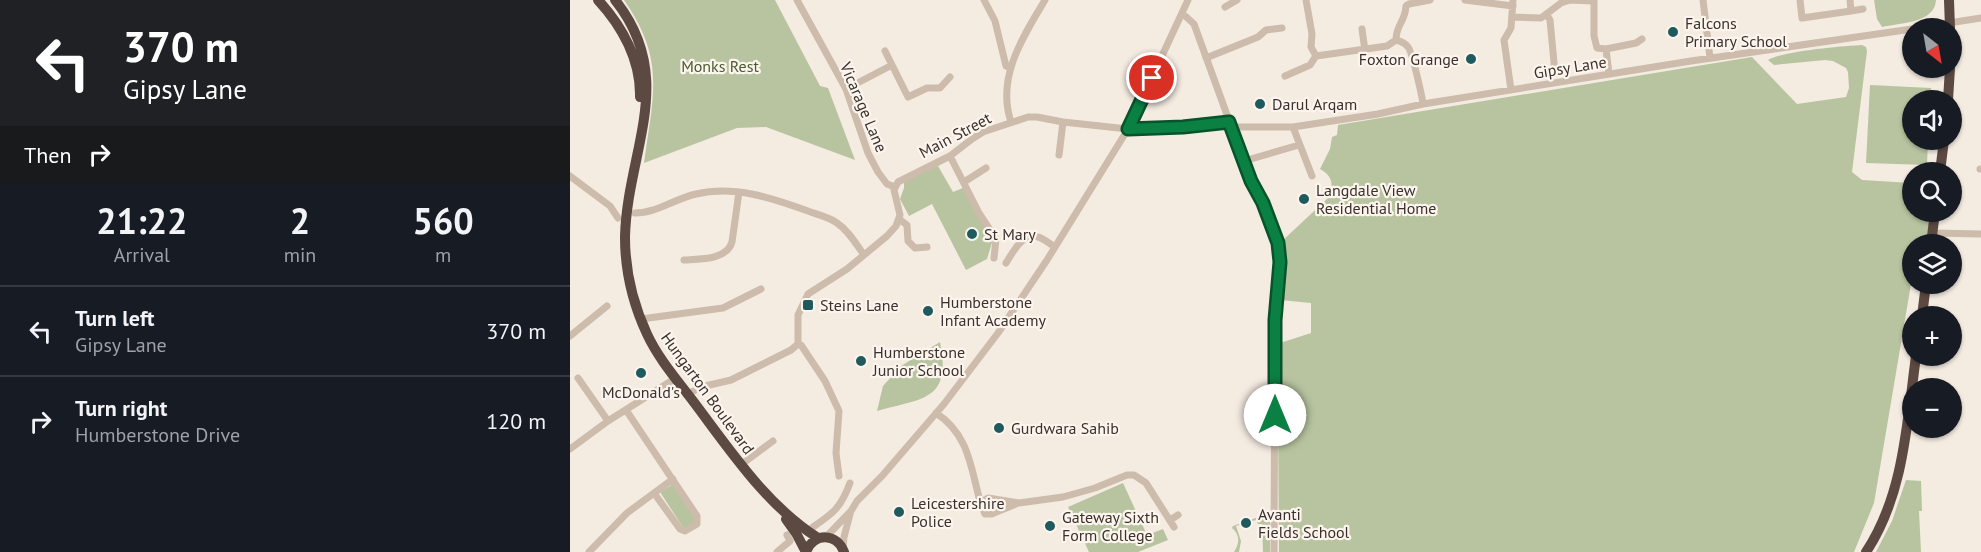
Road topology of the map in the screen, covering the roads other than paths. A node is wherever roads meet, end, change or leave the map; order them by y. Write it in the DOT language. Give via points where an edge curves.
graph roads {
  1 [pos="598,0"];
  2 [pos="604,0"];
  3 [pos="615,0"];
  4 [pos="796,0"];
  5 [pos="984,0"];
  6 [pos="1046,0"];
  7 [pos="1188,0"];
  8 [pos="1237,0"];
  9 [pos="1306,0"];
  10 [pos="1430,0"];
  11 [pos="1465,0"];
  12 [pos="1702,0"];
  13 [pos="1800,0"];
  14 [pos="1850,0"];
  15 [pos="1949,0"];
  16 [pos="1593,1"];
  17 [pos="1513,3"];
  18 [pos="1225,7"];
  19 [pos="1863,9"];
  20 [pos="1851,11"];
  21 [pos="1183,14"];
  22 [pos="1547,15"];
  23 [pos="1513,17"];
  24 [pos="1950,18"];
  25 [pos="1981,18"];
  26 [pos="1962,23"];
  27 [pos="1282,28"];
  28 [pos="1362,29"];
  29 [pos="1902,30"];
  30 [pos="1396,39"];
  31 [pos="1606,49"];
  32 [pos="631,50"];
  33 [pos="885,51"];
  34 [pos="1365,51"];
  35 [pos="1639,51"];
  36 [pos="1316,56"];
  37 [pos="1206,58"];
  38 [pos="1710,58"];
  39 [pos="892,65"];
  40 [pos="1010,67"];
  41 [pos="1564,72"];
  42 [pos="1555,73"];
  43 [pos="1609,74"];
  44 [pos="1546,75"];
  45 [pos="1285,76"];
  46 [pos="950,77"];
  47 [pos="846,89"];
  48 [pos="1511,90"];
  49 [pos="1423,104"];
  50 [pos="1011,122"];
  51 [pos="1063,122"];
  52 [pos="1230,124"];
  53 [pos="1293,127"];
  54 [pos="1128,129"];
  55 [pos="1299,145"];
  56 [pos="1059,155"];
  57 [pos="950,156"];
  58 [pos="1244,160"];
  59 [pos="635,166"];
  60 [pos="986,168"];
  61 [pos="570,176"];
  62 [pos="1312,176"];
  63 [pos="964,182"];
  64 [pos="895,187"];
  65 [pos="739,192"];
  66 [pos="617,201"];
  67 [pos="610,206"];
  68 [pos="635,213"];
  69 [pos="618,218"];
  70 [pos="899,219"];
  71 [pos="1934,222"];
  72 [pos="1933,233"];
  73 [pos="1981,234"];
  74 [pos="927,247"];
  75 [pos="1054,247"];
  76 [pos="864,255"];
  77 [pos="994,258"];
  78 [pos="684,261"];
  79 [pos="1006,263"];
  80 [pos="761,289"];
  81 [pos="608,306"];
  82 [pos="641,319"];
  83 [pos="570,336"];
  84 [pos="798,344"];
  85 [pos="1915,366"];
  86 [pos="578,378"];
  87 [pos="676,378"];
  88 [pos="688,394"];
  89 [pos="626,410"];
  90 [pos="936,413"];
  91 [pos="608,421"];
  92 [pos="773,441"];
  93 [pos="570,449"];
  94 [pos="742,464"];
  95 [pos="839,476"];
  96 [pos="673,479"];
  97 [pos="976,481"];
  98 [pos="850,483"];
  99 [pos="654,493"];
  100 [pos="846,494"];
  101 [pos="992,499"];
  102 [pos="857,501"];
  103 [pos="1019,503"];
  104 [pos="775,505"];
  105 [pos="981,505"];
  106 [pos="851,511"];
  107 [pos="994,513"];
  108 [pos="1178,515"];
  109 [pos="813,527"];
  110 [pos="787,534"];
  111 [pos="822,538"];
  112 [pos="844,550"];
  113 [pos="589,552"];
  114 [pos="777,552"];
  115 [pos="806,552"];
  116 [pos="1274,552"];
  117 [pos="1866,552"];
  1 -- 32 [label="highway, Hungarton Boulevard"];
  2 -- 32 [label="street" via="625,29"];
  3 -- 59 [label="highway, Hungarton Boulevard" via="634,31 645,67 646,105"];
  4 -- 47 [label="street, Vicarage Lane"];
  5 -- 40 [label="street" via="995,21 1006,66"];
  6 -- 40 [label="street" via="1021,39"];
  7 -- 21 [label="street"];
  8 -- 18 [label="street"];
  9 -- 36 [label="street" via="1311,47"];
  10 -- 30 [label="street" via="1406,6 1406,17"];
  11 -- 17 [label="street"];
  12 -- 38 [label="street"];
  13 -- 20 [label="street" via="1802,18"];
  14 -- 20 [label="street"];
  15 -- 24 [label="highway"];
  16 -- 22 [label="street" via="1570,0"];
  16 -- 31 [label="street" via="1597,48"];
  17 -- 23 [label="street"];
  19 -- 20 [label="street"];
  21 -- 37 [label="street" via="1194,24"];
  21 -- 54 [label="street"];
  22 -- 23 [label="street" via="1536,19"];
  22 -- 42 [label="street"];
  23 -- 48 [label="street" via="1504,40"];
  25 -- 26 [label="street"];
  27 -- 37 [label="street" via="1266,30"];
  28 -- 34 [label="street"];
  29 -- 38 [label="street, Gipsy Lane"];
  30 -- 34 [label="street" via="1387,46"];
  30 -- 49 [label="street" via="1409,48"];
  31 -- 35 [label="street" via="1639,41"];
  31 -- 43 [label="street"];
  32 -- 59 [label="highway, Hungarton Boulevard" via="640,89"];
  33 -- 39 [label="street"];
  34 -- 36 [label="street"];
  36 -- 45 [label="street" via="1310,65"];
  37 -- 52 [label="street"];
  38 -- 43 [label="street, Gipsy Lane"];
  39 -- 46 [label="street" via="908,97 927,88 940,88"];
  39 -- 47 [label="street"];
  40 -- 50 [label="street" via="1007,110"];
  41 -- 42 [label="street"];
  42 -- 44 [label="street"];
  43 -- 48 [label="street, Gipsy Lane"];
  47 -- 64 [label="street, Vicarage Lane" via="873,163 884,181"];
  48 -- 49 [label="street, Gipsy Lane"];
  49 -- 53 [label="street, Gipsy Lane"];
  50 -- 51 [label="street, Main Street" via="1037,117"];
  50 -- 57 [label="street, Main Street" via="972,138"];
  51 -- 54 [label="street, Main Street"];
  51 -- 56 [label="street"];
  52 -- 53 [label="street, Gipsy Lane"];
  52 -- 54 [label="street, Gipsy Lane"];
  52 -- 58 [label="street"];
  53 -- 55 [label="street"];
  54 -- 75 [label="street"];
  55 -- 58 [label="street"];
  55 -- 62 [label="street"];
  57 -- 63 [label="street"];
  57 -- 64 [label="street, Main Street" via="903,178"];
  58 -- 116 [label="street" via="1278,243 1280,262 1275,320"];
  59 -- 82 [label="highway, Hungarton Boulevard" via="625,238 631,287"];
  60 -- 63 [label="street"];
  61 -- 67 [label="street"];
  63 -- 77 [label="street" via="996,239"];
  64 -- 70 [label="street"];
  65 -- 68 [label="street" via="698,194"];
  65 -- 76 [label="street" via="832,220 845,229"];
  65 -- 78 [label="street" via="729,249 711,257"];
  66 -- 67 [label="street"];
  67 -- 69 [label="street"];
  70 -- 74 [label="street" via="907,225 908,242 915,248"];
  70 -- 76 [label="street" via="887,236"];
  71 -- 72 [label="highway"];
  72 -- 73 [label="street"];
  75 -- 79 [label="street" via="1038,237 1027,238"];
  75 -- 90 [label="street" via="994,338"];
  76 -- 84 [label="street" via="808,294 798,315"];
  80 -- 82 [label="street" via="723,308"];
  81 -- 83 [label="street"];
  82 -- 87 [label="highway, Hungarton Boulevard"];
  84 -- 88 [label="street" via="731,380"];
  84 -- 95 [label="street" via="832,393 839,411"];
  85 -- 117 [label="highway" via="1902,463 1886,518"];
  86 -- 91 [label="street"];
  87 -- 88 [label="highway, Hungarton Boulevard"];
  87 -- 89 [label="street"];
  88 -- 94 [label="highway, Hungarton Boulevard"];
  89 -- 91 [label="street"];
  89 -- 96 [label="street"];
  90 -- 97 [label="street" via="965,445"];
  90 -- 102 [label="street"];
  91 -- 93 [label="street"];
  92 -- 94 [label="street"];
  94 -- 104 [label="highway, Hungarton Boulevard"];
  96 -- 99 [label="street"];
  96 -- 99 [label="street" via="697,516 695,525 680,530"];
  97 -- 101 [label="street"];
  97 -- 105 [label="street"];
  98 -- 100 [label="street"];
  99 -- 113 [label="street" via="627,513"];
  100 -- 102 [label="street"];
  100 -- 109 [label="street" via="835,512"];
  101 -- 103 [label="street"];
  101 -- 105 [label="street" via="985,499"];
  101 -- 107 [label="street" via="997,506"];
  102 -- 106 [label="street"];
  103 -- 107 [label="street"];
  103 -- 108 [label="street" via="1073,494 1134,475 1146,483 1172,524"];
  104 -- 111 [label="highway, Hungarton Boulevard"];
  104 -- 115 [label="highway"];
  105 -- 107 [label="street" via="985,514"];
  106 -- 111 [label="street"];
  106 -- 112 [label="street" via="843,537"];
  110 -- 114 [label="street" via="790,541"];
  111 -- 112 [label="highway, Hungarton Boulevard" via="836,540"];
  111 -- 115 [label="highway" via="811,543"];
}
